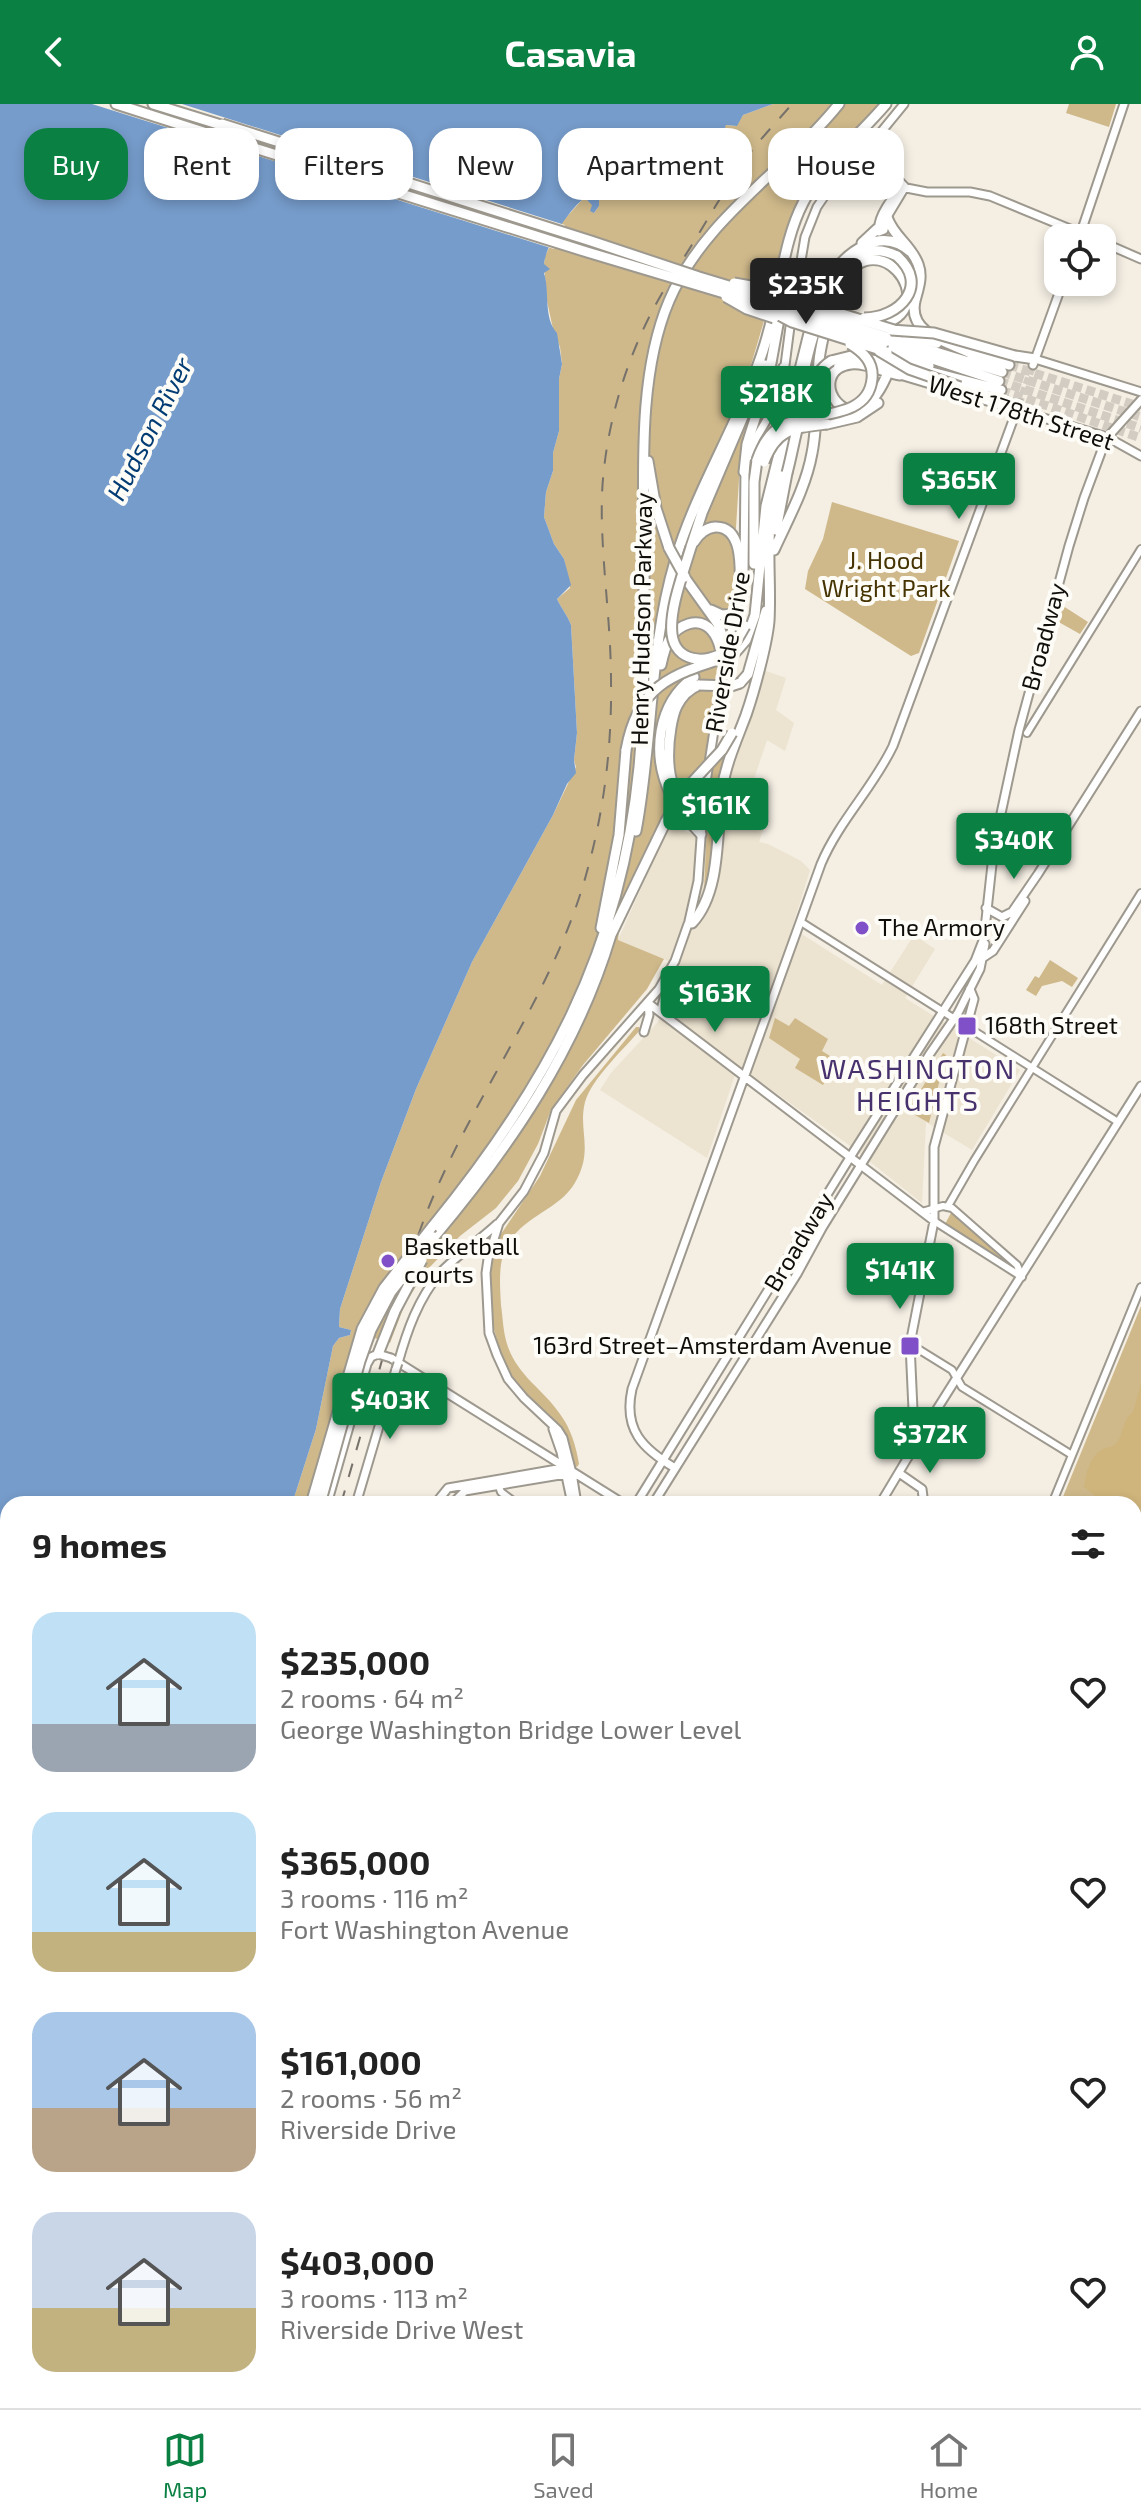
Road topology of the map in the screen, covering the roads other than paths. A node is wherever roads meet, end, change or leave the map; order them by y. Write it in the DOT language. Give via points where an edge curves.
graph roads {
  1 [pos="118,104"];
  2 [pos="156,104"];
  3 [pos="839,104"];
  4 [pos="886,104"];
  5 [pos="904,104"];
  6 [pos="1124,104"];
  7 [pos="884,128"];
  8 [pos="905,187"];
  9 [pos="822,200"];
  10 [pos="887,217"];
  11 [pos="1053,224"];
  12 [pos="1084,224"];
  13 [pos="877,229"];
  14 [pos="1116,248"];
  15 [pos="856,250"];
  16 [pos="912,253"];
  17 [pos="1141,259"];
  18 [pos="783,270"];
  19 [pos="707,278"];
  20 [pos="779,285"];
  21 [pos="719,293"];
  22 [pos="1058,296"];
  23 [pos="755,298"];
  24 [pos="823,308"];
  25 [pos="838,325"];
  26 [pos="887,344"];
  27 [pos="806,355"];
  28 [pos="975,355"];
  29 [pos="843,357"];
  30 [pos="1034,362"];
  31 [pos="900,375"];
  32 [pos="1004,377"];
  33 [pos="1141,392"];
  34 [pos="1141,400"];
  35 [pos="1018,406"];
  36 [pos="1107,437"];
  37 [pos="645,450"];
  38 [pos="1141,456"];
  39 [pos="744,472"];
  40 [pos="784,473"];
  41 [pos="691,547"];
  42 [pos="1141,549"];
  43 [pos="760,550"];
  44 [pos="774,550"];
  45 [pos="770,577"];
  46 [pos="740,593"];
  47 [pos="700,600"];
  48 [pos="769,604"];
  49 [pos="735,614"];
  50 [pos="745,626"];
  51 [pos="727,658"];
  52 [pos="696,681"];
  53 [pos="753,687"];
  54 [pos="1141,711"];
  55 [pos="650,719"];
  56 [pos="1027,733"];
  57 [pos="705,793"];
  58 [pos="701,834"];
  59 [pos="1038,874"];
  60 [pos="1141,893"];
  61 [pos="986,908"];
  62 [pos="801,922"];
  63 [pos="689,924"];
  64 [pos="984,938"];
  65 [pos="609,939"];
  66 [pos="984,957"];
  67 [pos="594,964"];
  68 [pos="671,969"];
  69 [pos="970,989"];
  70 [pos="648,1003"];
  71 [pos="944,1012"];
  72 [pos="954,1019"];
  73 [pos="967,1027"];
  74 [pos="684,1030"];
  75 [pos="644,1032"];
  76 [pos="916,1054"];
  77 [pos="925,1062"];
  78 [pos="1032,1068"];
  79 [pos="745,1076"];
  80 [pos="1141,1086"];
  81 [pos="1118,1122"];
  82 [pos="850,1158"];
  83 [pos="861,1166"];
  84 [pos="948,1206"];
  85 [pos="935,1209"];
  86 [pos="922,1212"];
  87 [pos="934,1221"];
  88 [pos="499,1223"];
  89 [pos="433,1232"];
  90 [pos="480,1239"];
  91 [pos="488,1259"];
  92 [pos="1022,1277"];
  93 [pos="1141,1287"];
  94 [pos="910,1344"];
  95 [pos="378,1354"];
  96 [pos="957,1378"];
  97 [pos="920,1437"];
  98 [pos="1072,1455"];
  99 [pos="663,1460"];
  100 [pos="675,1468"];
  101 [pos="568,1472"];
  102 [pos="899,1473"];
  103 [pos="498,1482"];
  104 [pos="442,1494"];
  105 [pos="313,1496"];
  106 [pos="322,1496"];
  107 [pos="329,1496"];
  108 [pos="358,1496"];
  109 [pos="450,1496"];
  110 [pos="460,1496"];
  111 [pos="505,1496"];
  112 [pos="572,1496"];
  113 [pos="610,1496"];
  114 [pos="641,1496"];
  115 [pos="658,1496"];
  116 [pos="885,1496"];
  117 [pos="922,1496"];
  118 [pos="1055,1496"];
  1 -- 21 [label="highway, bridge"];
  1 -- 23 [label="highway, bridge" via="603,257"];
  2 -- 19 [label="highway, bridge"];
  2 -- 23 [label="highway, bridge"];
  3 -- 37 [label="highway, Henry Hudson Parkway" via="709,235 684,270 659,327"];
  4 -- 18 [label="highway, Henry Hudson Parkway" via="812,188 796,219"];
  5 -- 7 [label="main road, Riverside Drive"];
  6 -- 12 [label="main road"];
  8 -- 10 [label="main road"];
  8 -- 11 [label="main road" via="990,196"];
  8 -- 13 [label="main road"];
  9 -- 39 [label="main road, Riverside Drive" via="804,242 782,391"];
  10 -- 13 [label="main road" via="883,231"];
  10 -- 16 [label="highway"];
  13 -- 15 [label="highway"];
  14 -- 17 [label="main road"];
  15 -- 16 [label="highway" via="884,241"];
  15 -- 27 [label="highway" via="824,287"];
  16 -- 28 [label="highway" via="921,274 914,309 918,324"];
  18 -- 20 [label="highway, Henry Hudson Parkway"];
  18 -- 39 [label="highway" via="771,365"];
  19 -- 24 [label="highway, bridge" via="762,288"];
  19 -- 26 [label="highway, bridge"];
  20 -- 41 [label="highway" via="767,358"];
  20 -- 55 [label="highway, Henry Hudson Parkway" via="762,355 677,553 661,621"];
  21 -- 25 [label="highway, bridge" via="751,310"];
  21 -- 26 [label="highway, bridge"];
  22 -- 30 [label="main road"];
  23 -- 25 [label="highway, bridge"];
  23 -- 26 [label="highway, bridge" via="792,322"];
  23 -- 26 [label="highway, bridge" via="803,302"];
  24 -- 25 [label="highway, bridge"];
  24 -- 25 [label="highway, bridge" via="836,279 858,257 878,251 897,256 906,266 909,293 901,306"];
  24 -- 27 [label="highway"];
  25 -- 26 [label="highway"];
  25 -- 32 [label="highway, bridge" via="926,331"];
  25 -- 32 [label="highway, bridge" via="920,374"];
  25 -- 44 [label="highway" via="885,324 897,317 907,297 898,270 885,262 866,261 850,271 837,290 819,355 810,466"];
  25 -- 50 [label="highway, bridge" via="865,355 871,384 853,406 788,423 764,444 754,478 754,570"];
  26 -- 28 [label="highway"];
  26 -- 32 [label="highway"];
  26 -- 32 [label="highway"];
  27 -- 40 [label="highway, bridge"];
  27 -- 43 [label="highway, bridge" via="770,485"];
  28 -- 32 [label="highway"];
  29 -- 31 [label="highway"];
  29 -- 32 [label="highway"];
  29 -- 40 [label="highway, bridge" via="819,371 810,387"];
  30 -- 32 [label="highway"];
  30 -- 33 [label="main road"];
  31 -- 35 [label="main road, West 178th Street" via="1006,408"];
  31 -- 43 [label="highway, bridge" via="861,364 838,369 830,387 841,406 859,409 870,403 887,377 883,396 854,419 832,427 800,427 776,439 759,487"];
  32 -- 35 [label="highway"];
  34 -- 36 [label="main road, Broadway"];
  35 -- 36 [label="main road, West 178th Street"];
  35 -- 62 [label="main road" via="893,746 829,847"];
  36 -- 38 [label="main road, West 178th Street"];
  36 -- 61 [label="main road, Broadway" via="1034,671 994,846"];
  37 -- 47 [label="highway, bridge" via="669,548"];
  37 -- 67 [label="highway, Henry Hudson Parkway" via="638,775 620,882"];
  39 -- 46 [label="main road, Riverside Drive" via="745,568"];
  40 -- 44 [label="highway"];
  40 -- 45 [label="highway" via="770,523"];
  41 -- 46 [label="highway" via="706,530 723,529 733,538"];
  41 -- 50 [label="highway, bridge" via="672,622 677,647 689,658 708,659 729,649"];
  42 -- 56 [label="street"];
  43 -- 51 [label="highway" via="753,621 746,640"];
  44 -- 45 [label="highway"];
  45 -- 48 [label="highway"];
  46 -- 49 [label="main road, Riverside Drive"];
  47 -- 49 [label="highway" via="719,614"];
  47 -- 51 [label="highway" via="717,622"];
  48 -- 52 [label="highway, bridge" via="748,674 740,683"];
  48 -- 53 [label="highway"];
  49 -- 51 [label="main road, Riverside Drive"];
  50 -- 51 [label="highway, bridge"];
  51 -- 52 [label="highway, bridge"];
  51 -- 55 [label="highway" via="712,630 696,623 680,627 666,646"];
  51 -- 57 [label="main road, Riverside Drive"];
  51 -- 67 [label="highway, bridge" via="668,680 652,691 636,715 626,750 619,835"];
  52 -- 57 [label="highway" via="676,707 667,748 679,793 690,800"];
  52 -- 58 [label="highway" via="678,690 669,705 660,752 671,796"];
  53 -- 63 [label="highway" via="724,778 716,863 702,909"];
  53 -- 65 [label="highway, bridge" via="722,750 684,791 666,821"];
  54 -- 59 [label="main road"];
  55 -- 65 [label="highway, Henry Hudson Parkway" via="638,820"];
  57 -- 58 [label="main road, Riverside Drive"];
  58 -- 63 [label="main road, Riverside Drive"];
  59 -- 61 [label="main road" via="1007,915"];
  59 -- 66 [label="main road" via="993,951"];
  60 -- 78 [label="street"];
  61 -- 64 [label="main road, Broadway"];
  62 -- 71 [label="street"];
  62 -- 79 [label="main road"];
  63 -- 68 [label="main road, Riverside Drive"];
  64 -- 66 [label="main road, Broadway"];
  64 -- 71 [label="main road, Broadway"];
  65 -- 89 [label="highway, Henry Hudson Parkway" via="588,1000 545,1085 502,1151"];
  66 -- 69 [label="main road, Broadway"];
  67 -- 89 [label="highway, Henry Hudson Parkway" via="533,1090"];
  68 -- 70 [label="main road, Riverside Drive"];
  68 -- 74 [label="main road" via="662,1006"];
  69 -- 72 [label="main road, Broadway"];
  69 -- 73 [label="main road" via="974,999"];
  70 -- 74 [label="main road"];
  70 -- 75 [label="main road"];
  70 -- 88 [label="main road, Riverside Drive" via="556,1111 544,1153"];
  71 -- 72 [label="street"];
  71 -- 76 [label="main road, Broadway"];
  72 -- 73 [label="street"];
  72 -- 77 [label="main road, Broadway"];
  73 -- 78 [label="street"];
  73 -- 85 [label="main road" via="936,1137"];
  74 -- 79 [label="main road"];
  76 -- 77 [label="main road"];
  76 -- 82 [label="main road, Broadway"];
  77 -- 83 [label="main road, Broadway"];
  78 -- 81 [label="street"];
  78 -- 84 [label="street"];
  79 -- 82 [label="main road"];
  79 -- 99 [label="main road" via="631,1396 638,1437"];
  80 -- 81 [label="main road"];
  81 -- 92 [label="main road"];
  82 -- 83 [label="main road"];
  82 -- 99 [label="main road, Broadway"];
  83 -- 86 [label="main road"];
  83 -- 100 [label="main road, Broadway"];
  84 -- 85 [label="street"];
  84 -- 92 [label="street" via="1017,1265"];
  85 -- 86 [label="street"];
  85 -- 87 [label="main road"];
  86 -- 87 [label="main road"];
  87 -- 92 [label="street"];
  87 -- 94 [label="main road"];
  88 -- 90 [label="main road"];
  88 -- 91 [label="main road, Riverside Drive"];
  89 -- 95 [label="highway, bridge"];
  89 -- 105 [label="highway, Henry Hudson Parkway, bridge" via="384,1288 362,1329"];
  89 -- 106 [label="highway, Henry Hudson Parkway, bridge" via="367,1337"];
  90 -- 91 [label="main road, Riverside Drive"];
  90 -- 108 [label="main road" via="441,1273 415,1312"];
  91 -- 101 [label="main road, Riverside Drive" via="489,1333 497,1355 508,1379 563,1438"];
  92 -- 96 [label="main road"];
  93 -- 98 [label="street"];
  94 -- 96 [label="street"];
  94 -- 97 [label="main road" via="914,1431"];
  95 -- 101 [label="main road, bridge"];
  95 -- 107 [label="main road" via="367,1364"];
  96 -- 97 [label="main road"];
  96 -- 98 [label="street" via="962,1387"];
  97 -- 102 [label="main road"];
  98 -- 118 [label="street"];
  99 -- 100 [label="main road"];
  99 -- 114 [label="main road, Broadway"];
  100 -- 115 [label="main road, Broadway"];
  101 -- 103 [label="main road"];
  101 -- 112 [label="main road, Riverside Drive"];
  101 -- 113 [label="main road"];
  102 -- 116 [label="main road"];
  102 -- 117 [label="main road" via="921,1488"];
  103 -- 104 [label="main road" via="448,1488"];
  103 -- 110 [label="main road"];
  103 -- 111 [label="street"];
  104 -- 109 [label="main road"];
}
